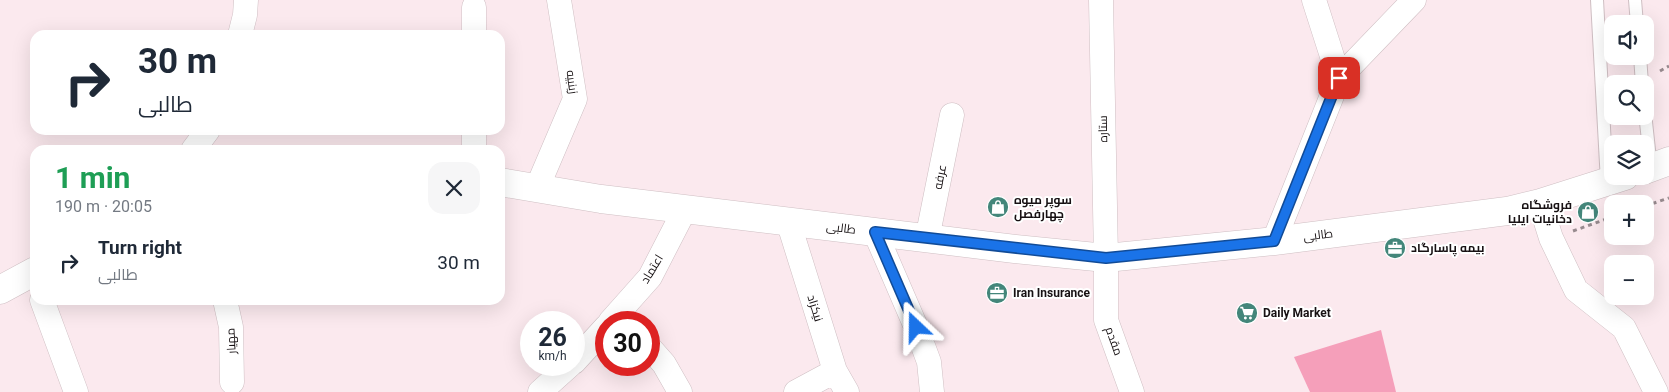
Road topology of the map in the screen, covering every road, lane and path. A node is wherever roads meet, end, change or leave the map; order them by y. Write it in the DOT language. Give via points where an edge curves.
graph roads {
  1 [pos="246,0"];
  2 [pos="559,0"];
  3 [pos="1101,0"];
  4 [pos="1314,0"];
  5 [pos="1414,0"];
  6 [pos="1597,0"];
  7 [pos="1635,0"];
  8 [pos="474,6"];
  9 [pos="1636,15"];
  10 [pos="241,30"];
  11 [pos="474,30"];
  12 [pos="1339,78"];
  13 [pos="952,115"];
  14 [pos="1647,125"];
  15 [pos="1611,135"];
  16 [pos="1655,166"];
  17 [pos="505,183"];
  18 [pos="1604,183"];
  19 [pos="537,188"];
  20 [pos="1669,198"];
  21 [pos="1540,203"];
  22 [pos="1654,203"];
  23 [pos="685,209"];
  24 [pos="788,221"];
  25 [pos="1604,221"];
  26 [pos="875,232"];
  27 [pos="927,238"];
  28 [pos="1551,238"];
  29 [pos="1274,241"];
  30 [pos="1106,258"];
  31 [pos="30,277"];
  32 [pos="0,290"];
  33 [pos="44,305"];
  34 [pos="227,305"];
  35 [pos="623,311"];
  36 [pos="595,341"];
  37 [pos="585,351"];
  38 [pos="660,359"];
  39 [pos="835,371"];
  40 [pos="559,376"];
  41 [pos="232,382"];
  42 [pos="543,391"];
  43 [pos="76,392"];
  44 [pos="680,392"];
  45 [pos="796,392"];
  46 [pos="847,392"];
  47 [pos="932,392"];
  48 [pos="1132,392"];
  49 [pos="1656,392"];
  1 -- 10 [label="street"];
  2 -- 19 [label="street, زینبیه" via="575,99"];
  3 -- 30 [label="street, ستاره"];
  4 -- 12 [label="street"];
  5 -- 12 [label="street"];
  6 -- 15 [label="lane"];
  7 -- 9 [label="lane"];
  8 -- 11 [label="street"];
  12 -- 29 [label="street"];
  13 -- 27 [label="street, عرفه"];
  14 -- 16 [label="lane"];
  17 -- 19 [label="main road, طالبی"];
  18 -- 21 [label="main road, طالبی"];
  19 -- 23 [label="main road, طالبی"];
  20 -- 22 [label="path"];
  21 -- 28 [label="street"];
  21 -- 29 [label="main road, طالبی" via="1506,211"];
  23 -- 24 [label="main road, طالبی"];
  23 -- 35 [label="street, اعتماد" via="650,277"];
  24 -- 26 [label="main road, طالبی"];
  24 -- 39 [label="street, نیکزاد"];
  25 -- 28 [label="path"];
  26 -- 27 [label="main road, طالبی"];
  26 -- 47 [label="street" via="929,362"];
  27 -- 30 [label="main road, طالبی"];
  28 -- 49 [label="street" via="1576,290 1624,328"];
  29 -- 30 [label="main road, طالبی"];
  30 -- 48 [label="street, مقدم" via="1106,320"];
  31 -- 32 [label="main road"];
  33 -- 43 [label="street"];
  34 -- 41 [label="street, مهیار" via="231,328"];
  36 -- 37 [label="street, اعتماد"];
  38 -- 44 [label="street"];
  39 -- 45 [label="street"];
  39 -- 46 [label="street, نیکزاد"];
  40 -- 42 [label="street"];
}
